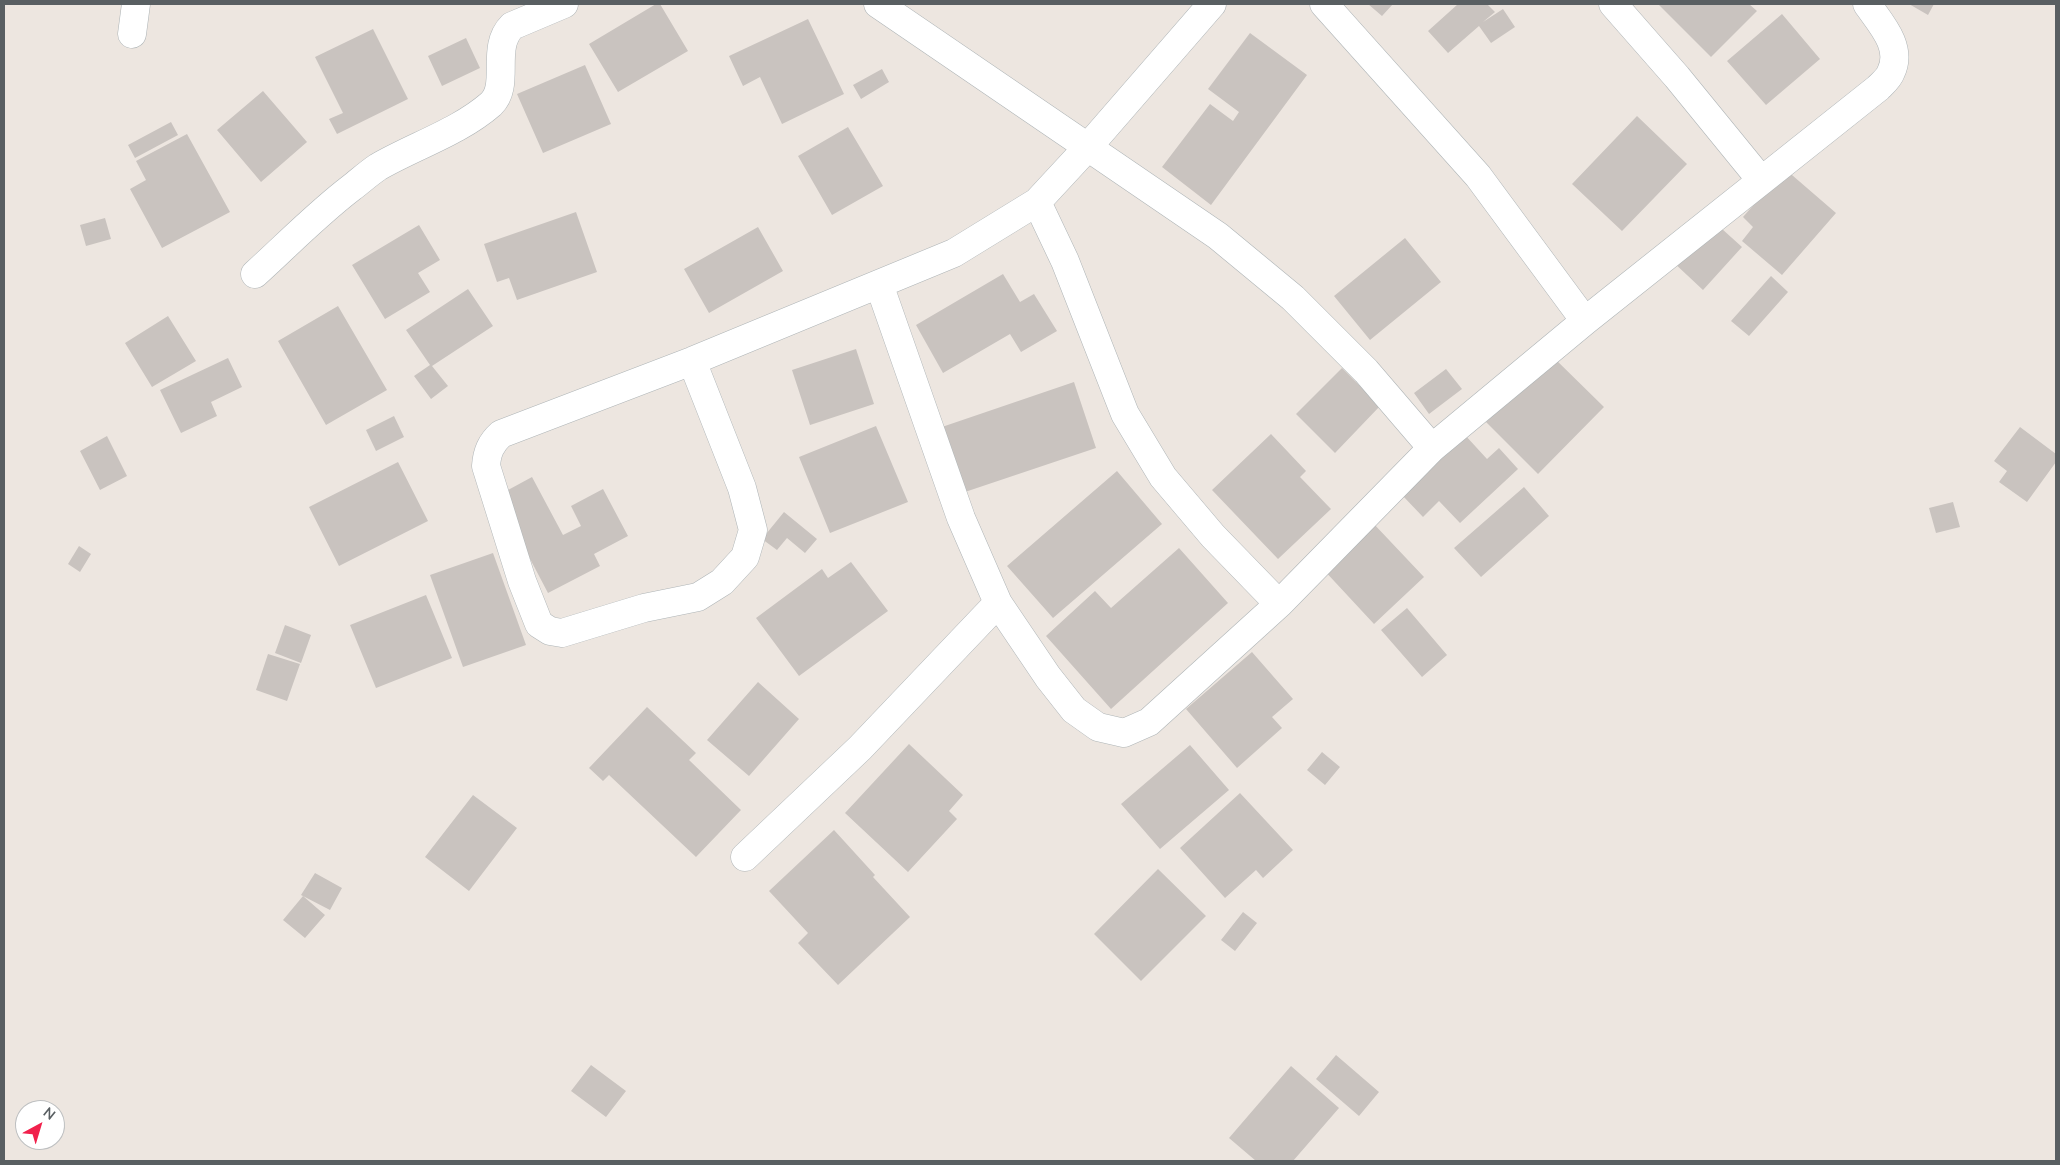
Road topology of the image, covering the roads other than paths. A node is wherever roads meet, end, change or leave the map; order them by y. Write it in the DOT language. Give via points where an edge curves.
graph roads {
  1 [pos="136,4"];
  2 [pos="564,4"];
  3 [pos="878,4"];
  4 [pos="1212,4"];
  5 [pos="1324,4"];
  6 [pos="1612,4"];
  7 [pos="1867,4"];
  8 [pos="132,34"];
  9 [pos="1087,148"];
  10 [pos="1761,180"];
  11 [pos="1037,202"];
  12 [pos="255,274"];
  13 [pos="879,284"];
  14 [pos="1585,321"];
  15 [pos="692,361"];
  16 [pos="1432,448"];
  17 [pos="998,603"];
  18 [pos="1279,604"];
  19 [pos="745,857"];
  1 -- 8 [label="street"];
  2 -- 12 [label="street" via="505,32 501,41 499,88 491,104 455,128 378,168 328,206"];
  3 -- 9 [label="street"];
  4 -- 9 [label="street"];
  5 -- 14 [label="street" via="1478,176"];
  6 -- 10 [label="street" via="1678,77"];
  7 -- 10 [label="street" via="1890,37 1896,55 1891,73 1878,88"];
  9 -- 11 [label="street"];
  9 -- 16 [label="street" via="1218,236 1293,298 1366,371"];
  10 -- 14 [label="street"];
  11 -- 13 [label="street" via="954,253"];
  11 -- 18 [label="street" via="1065,261 1125,414 1163,477 1213,536"];
  13 -- 15 [label="street"];
  13 -- 17 [label="street" via="961,518"];
  14 -- 16 [label="street"];
  15 -- 15 [label="street" via="501,434 490,447 486,466 522,581 540,624 550,631 562,633 644,608 698,597 722,582 745,557 753,530 742,488"];
  16 -- 18 [label="street"];
  17 -- 18 [label="street" via="1074,710 1098,727 1124,733 1149,722"];
  17 -- 19 [label="street" via="860,748"];
}
